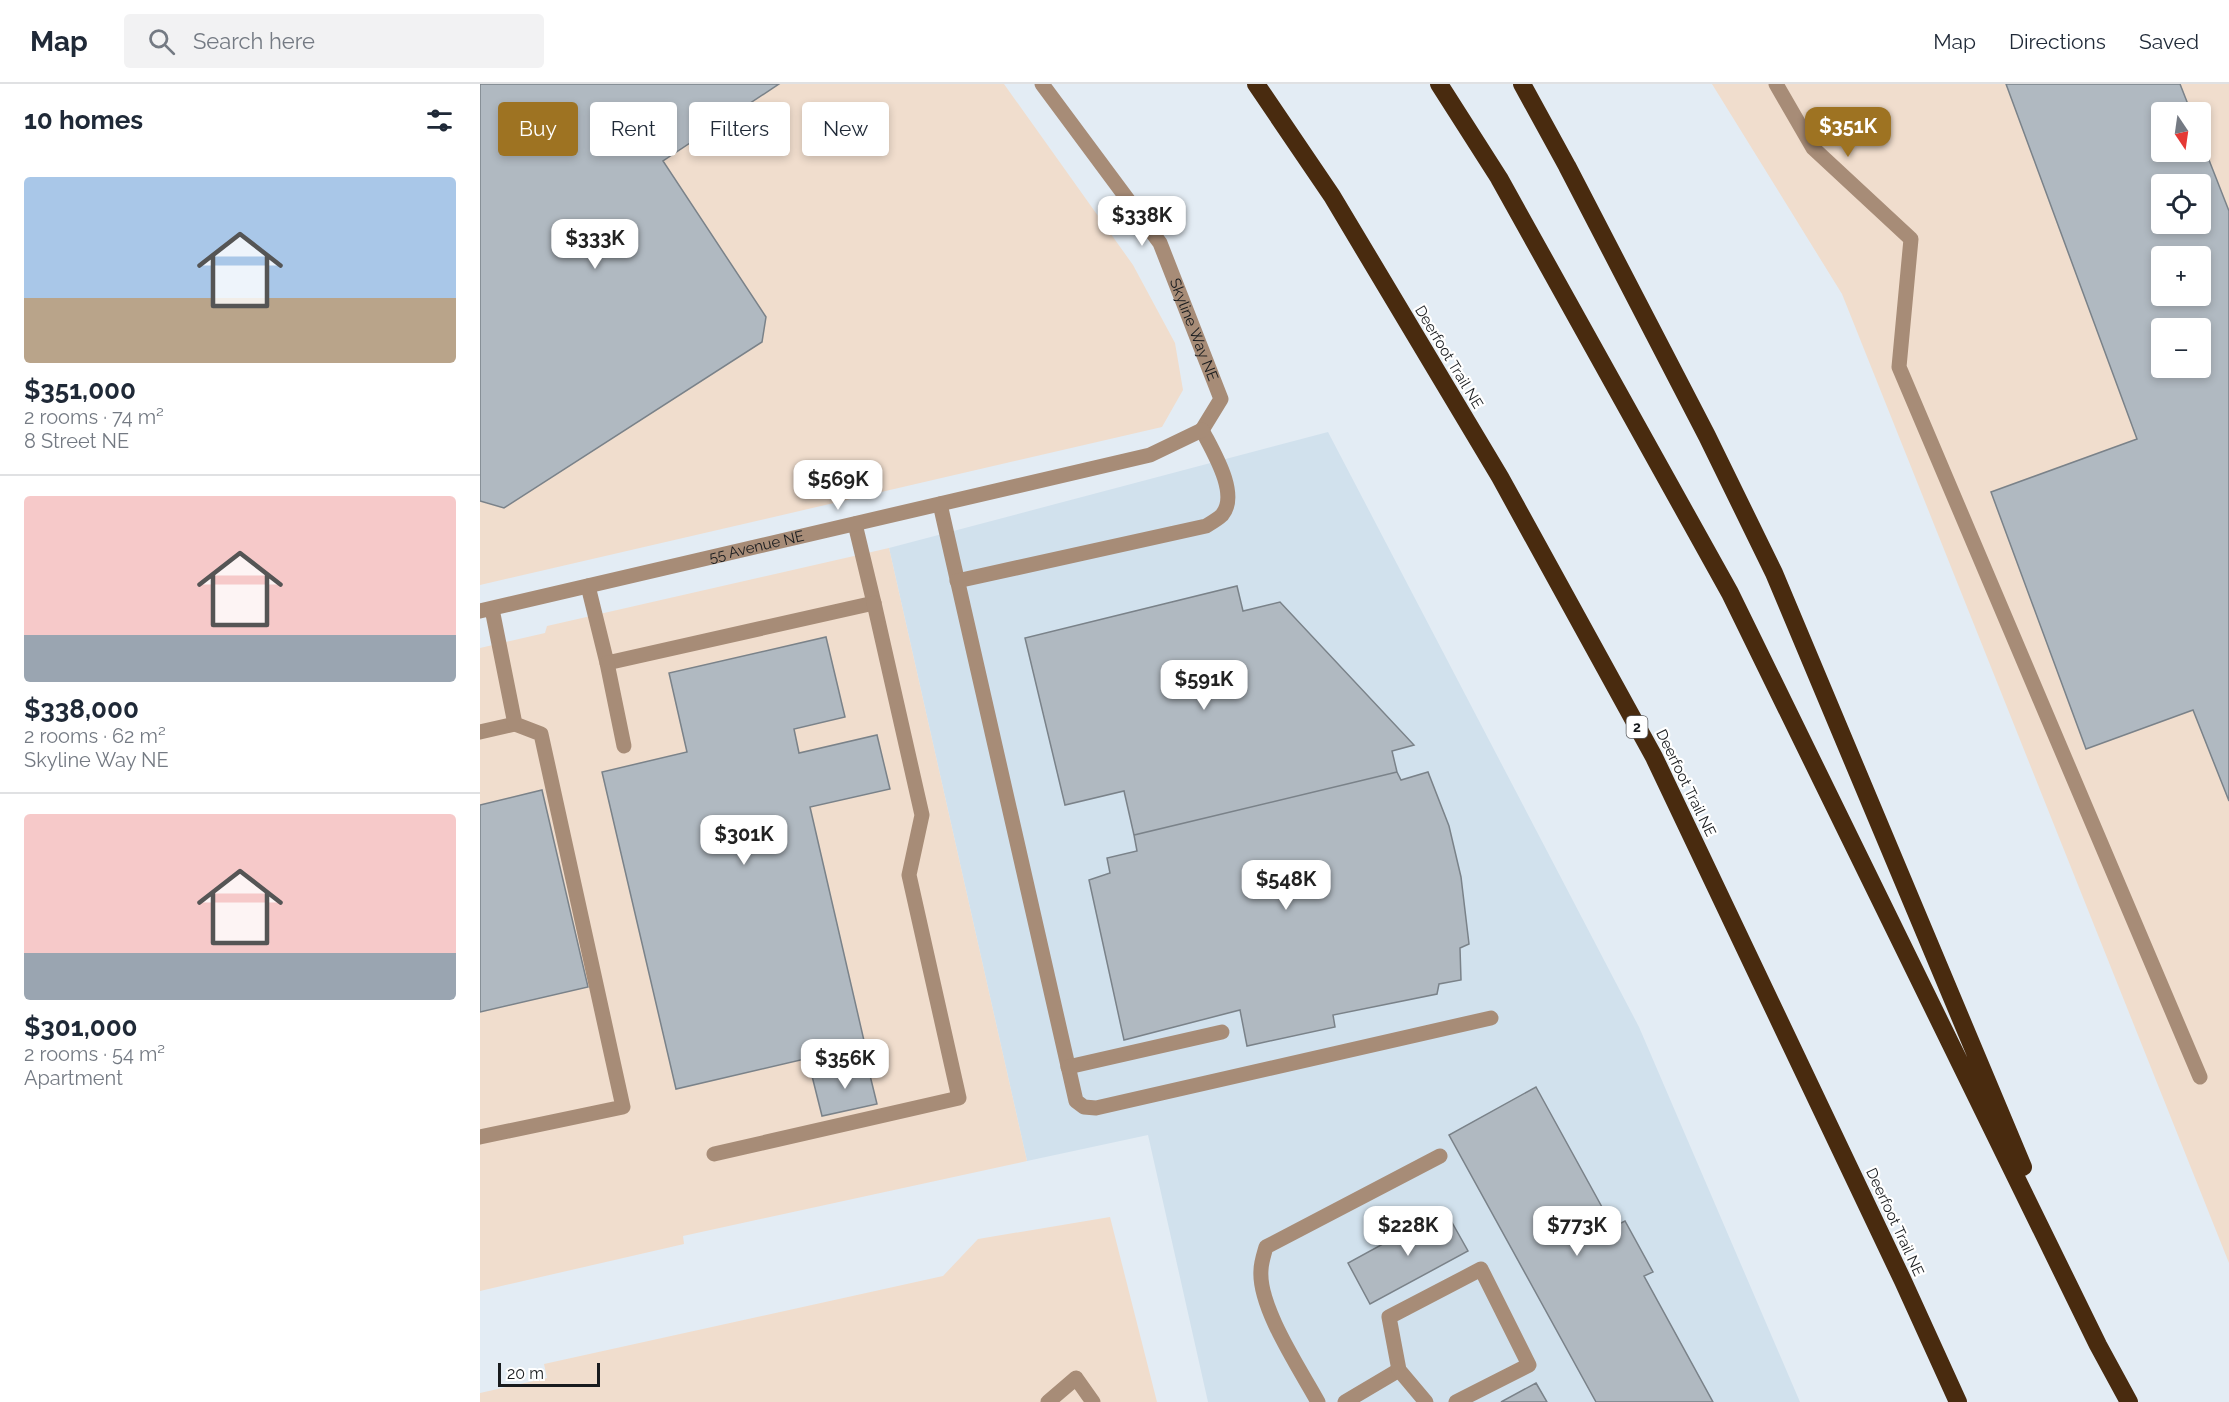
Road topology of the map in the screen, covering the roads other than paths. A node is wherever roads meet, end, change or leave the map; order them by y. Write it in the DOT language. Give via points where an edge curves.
graph roads {
  1 [pos="1042,84"];
  2 [pos="1256,84"];
  3 [pos="1439,84"];
  4 [pos="1522,84"];
  5 [pos="1776,84"];
  6 [pos="1202,430"];
  7 [pos="940,504"];
  8 [pos="855,524"];
  9 [pos="957,581"];
  10 [pos="588,586"];
  11 [pos="874,603"];
  12 [pos="486,610"];
  13 [pos="607,663"];
  14 [pos="515,724"];
  15 [pos="480,732"];
  16 [pos="624,746"];
  17 [pos="1491,1018"];
  18 [pos="1222,1032"];
  19 [pos="1068,1067"];
  20 [pos="2200,1077"];
  21 [pos="480,1137"];
  22 [pos="714,1154"];
  23 [pos="1440,1156"];
  24 [pos="2098,1345"];
  25 [pos="1399,1370"];
  26 [pos="1048,1402"];
  27 [pos="1093,1402"];
  28 [pos="1318,1402"];
  29 [pos="1345,1402"];
  30 [pos="1425,1402"];
  31 [pos="1456,1402"];
  32 [pos="1958,1402"];
  33 [pos="2129,1402"];
  1 -- 6 [label="street, Skyline Way NE" via="1160,243 1221,399"];
  2 -- 32 [label="highway, Deerfoot Trail NE / 2" via="1332,196 1500,477 1654,757"];
  3 -- 24 [label="highway" via="1499,178 1730,593"];
  4 -- 24 [label="highway" via="1707,436 1774,573"];
  5 -- 20 [label="street" via="1813,148 1911,239 1899,367"];
  6 -- 7 [label="street, 55 Avenue NE" via="1150,455"];
  6 -- 9 [label="street" via="1221,468 1228,495 1223,514 1206,526"];
  7 -- 8 [label="street, 55 Avenue NE"];
  7 -- 9 [label="street"];
  8 -- 10 [label="street, 55 Avenue NE"];
  8 -- 11 [label="street"];
  9 -- 19 [label="street"];
  10 -- 12 [label="street, 55 Avenue NE"];
  10 -- 13 [label="street"];
  11 -- 13 [label="street"];
  11 -- 22 [label="street" via="922,815 909,875 959,1098"];
  12 -- 14 [label="street"];
  13 -- 16 [label="street"];
  14 -- 15 [label="street"];
  14 -- 21 [label="street" via="541,734 623,1107"];
  17 -- 19 [label="street" via="1096,1108 1084,1107 1076,1101"];
  18 -- 19 [label="street"];
  23 -- 28 [label="street" via="1266,1247 1260,1271 1266,1302"];
  24 -- 33 [label="highway"];
  25 -- 29 [label="street"];
  25 -- 30 [label="street"];
  25 -- 31 [label="street" via="1389,1317 1481,1269 1529,1365"];
  26 -- 27 [label="street" via="1076,1378"];
}
